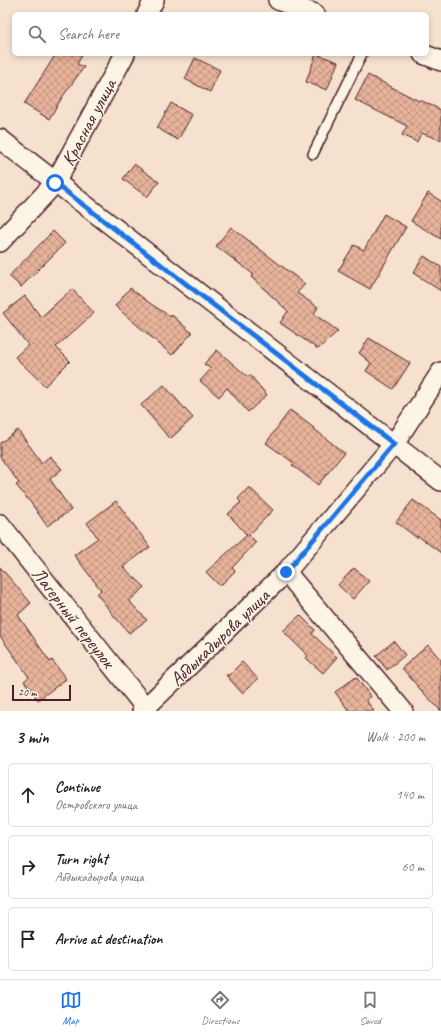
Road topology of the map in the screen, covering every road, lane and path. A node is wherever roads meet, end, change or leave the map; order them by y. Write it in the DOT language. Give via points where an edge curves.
graph roads {
  1 [pos="154,0"];
  2 [pos="278,0"];
  3 [pos="148,12"];
  4 [pos="310,12"];
  5 [pos="124,56"];
  6 [pos="361,56"];
  7 [pos="428,56"];
  8 [pos="441,61"];
  9 [pos="0,139"];
  10 [pos="313,154"];
  11 [pos="55,183"];
  12 [pos="0,242"];
  13 [pos="441,372"];
  14 [pos="394,444"];
  15 [pos="441,481"];
  16 [pos="0,524"];
  17 [pos="286,572"];
  18 [pos="145,710"];
  19 [pos="403,711"];
  1 -- 3 [label="street"];
  2 -- 4 [label="street"];
  5 -- 11 [label="street, Красная улица"];
  6 -- 10 [label="lane"];
  7 -- 8 [label="street"];
  9 -- 11 [label="street"];
  11 -- 12 [label="street, Красная улица"];
  11 -- 14 [label="street"];
  13 -- 14 [label="street, Абдыкадырова улица"];
  14 -- 15 [label="street"];
  14 -- 17 [label="street, Абдыкадырова улица"];
  16 -- 18 [label="street, Лагерный переулок"];
  17 -- 18 [label="street, Абдыкадырова улица"];
  17 -- 19 [label="street"];
}
